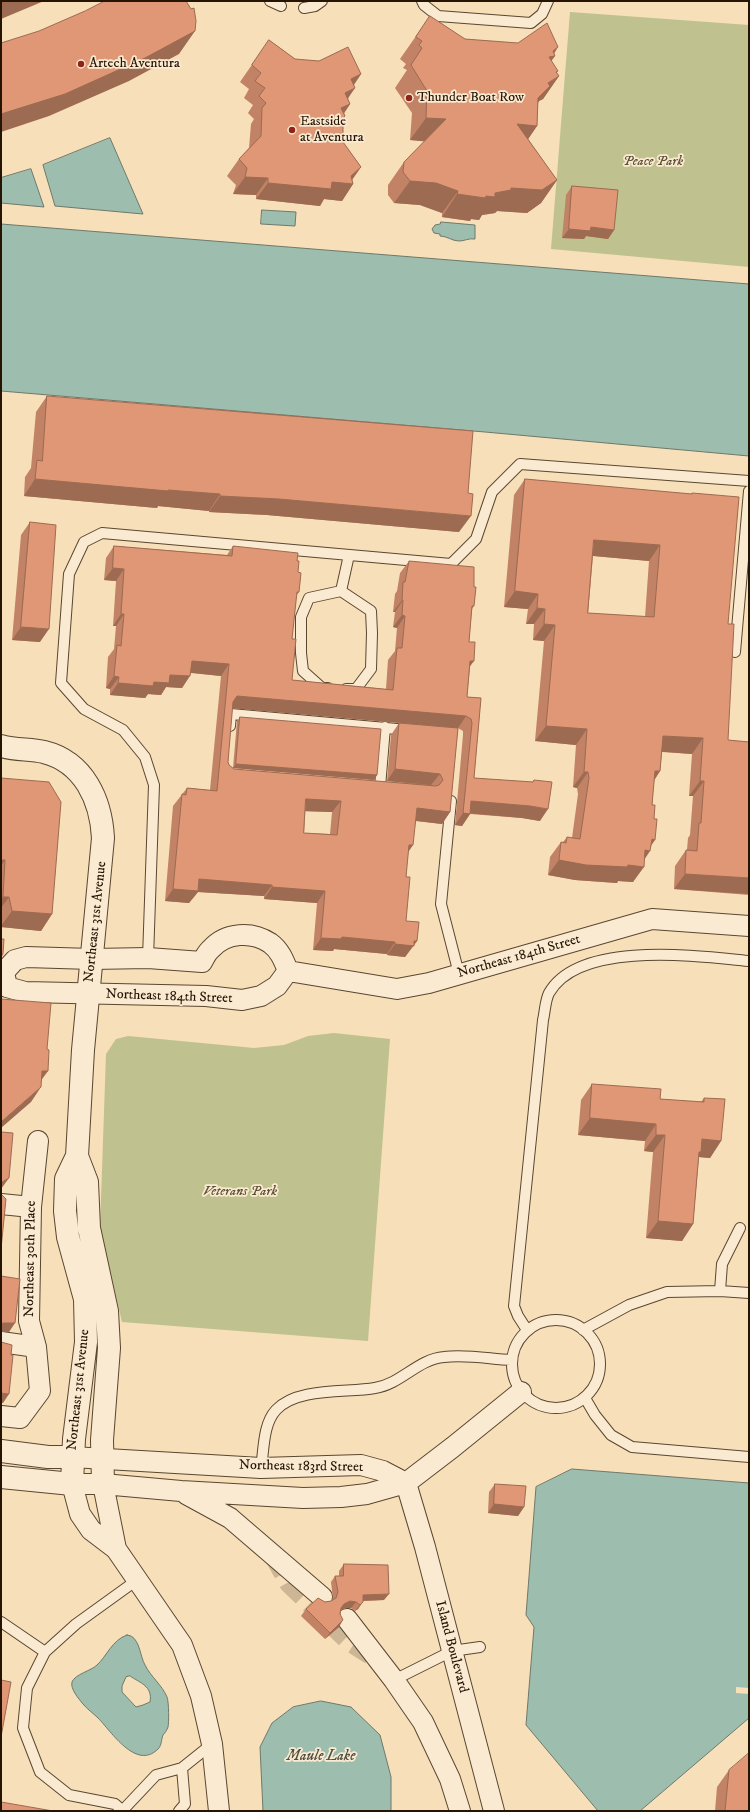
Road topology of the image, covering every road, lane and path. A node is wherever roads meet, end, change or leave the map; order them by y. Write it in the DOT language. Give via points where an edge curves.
graph roads {
  1 [pos="270,1"];
  2 [pos="322,1"];
  3 [pos="422,1"];
  4 [pos="548,1"];
  5 [pos="282,6"];
  6 [pos="304,8"];
  7 [pos="749,481"];
  8 [pos="749,491"];
  9 [pos="349,555"];
  10 [pos="341,592"];
  11 [pos="735,652"];
  12 [pos="384,728"];
  13 [pos="421,731"];
  14 [pos="229,736"];
  15 [pos="3,747"];
  16 [pos="394,788"];
  17 [pos="451,794"];
  18 [pos="749,926"];
  19 [pos="148,958"];
  20 [pos="92,959"];
  21 [pos="749,961"];
  22 [pos="288,971"];
  23 [pos="2,972"];
  24 [pos="459,974"];
  25 [pos="88,993"];
  26 [pos="38,1141"];
  27 [pos="77,1156"];
  28 [pos="1,1204"];
  29 [pos="31,1207"];
  30 [pos="740,1228"];
  31 [pos="720,1291"];
  32 [pos="749,1293"];
  33 [pos="528,1330"];
  34 [pos="583,1330"];
  35 [pos="1,1342"];
  36 [pos="36,1346"];
  37 [pos="512,1360"];
  38 [pos="521,1392"];
  39 [pos="585,1398"];
  40 [pos="11,1417"];
  41 [pos="1,1451"];
  42 [pos="749,1456"];
  43 [pos="72,1457"];
  44 [pos="102,1460"];
  45 [pos="261,1468"];
  46 [pos="1,1477"];
  47 [pos="406,1483"];
  48 [pos="72,1484"];
  49 [pos="103,1484"];
  50 [pos="181,1491"];
  51 [pos="116,1549"];
  52 [pos="137,1580"];
  53 [pos="322,1597"];
  54 [pos="347,1619"];
  55 [pos="1,1622"];
  56 [pos="480,1647"];
  57 [pos="452,1651"];
  58 [pos="46,1652"];
  59 [pos="394,1680"];
  60 [pos="212,1744"];
  61 [pos="182,1768"];
  62 [pos="123,1811"];
  63 [pos="179,1811"];
  64 [pos="219,1811"];
  65 [pos="460,1811"];
  66 [pos="494,1811"];
  1 -- 5 [label="lane"];
  2 -- 6 [label="lane" via="315,6"];
  3 -- 4 [label="lane" via="438,16 531,23 542,14"];
  7 -- 9 [label="lane" via="520,464 492,492 476,539 451,564"];
  8 -- 11 [label="lane"];
  9 -- 10 [label="lane"];
  9 -- 19 [label="lane" via="102,533 84,542 69,574 61,683 84,709 123,730 145,757 154,785"];
  10 -- 10 [label="lane" via="309,598 301,617 303,671 322,688 356,689 370,669 371,611"];
  12 -- 13 [label="lane"];
  12 -- 14 [label="lane" via="231,714"];
  12 -- 16 [label="lane" via="376,786"];
  15 -- 20 [label="street, Northeast 31st Avenue" via="38,751 59,758 80,774 96,799 102,817 103,848"];
  17 -- 24 [label="lane" via="441,904"];
  18 -- 24 [label="street, Northeast 184th Street" via="652,919"];
  19 -- 20 [label="street, Northeast 184th Street"];
  19 -- 22 [label="street, Northeast 184th Street" via="202,962 211,948 224,939 240,935 256,936 271,944 282,956"];
  20 -- 23 [label="street, Northeast 184th Street" via="26,957 14,960"];
  20 -- 25 [label="street, Northeast 31st Avenue"];
  21 -- 33 [label="lane" via="661,954 620,957 595,962 576,970 558,982 548,995 543,1020 514,1306"];
  22 -- 24 [label="street, Northeast 184th Street" via="397,989"];
  22 -- 25 [label="street, Northeast 184th Street" via="272,990 261,996 242,1000"];
  23 -- 25 [label="street, Northeast 184th Street" via="7,987 15,990"];
  25 -- 27 [label="street, Northeast 31st Avenue"];
  26 -- 29 [label="street, Northeast 30th Place"];
  27 -- 43 [label="street, Northeast 31st Avenue" via="66,1178 65,1211 68,1237 85,1299 86,1342"];
  27 -- 44 [label="street, Northeast 31st Avenue" via="87,1182 89,1228 107,1311 109,1348"];
  28 -- 29 [label="street"];
  29 -- 36 [label="street, Northeast 30th Place" via="29,1321"];
  30 -- 31 [label="lane" via="722,1264"];
  31 -- 32 [label="lane"];
  31 -- 34 [label="lane" via="667,1292 629,1305"];
  33 -- 34 [label="lane" via="548,1320 564,1320"];
  33 -- 37 [label="lane" via="514,1348"];
  34 -- 39 [label="lane" via="589,1334 597,1347 600,1360 594,1388"];
  35 -- 36 [label="street"];
  36 -- 40 [label="street, Northeast 30th Place" via="40,1391"];
  37 -- 38 [label="lane" via="513,1378"];
  37 -- 45 [label="lane" via="444,1357 430,1360 377,1388 327,1392 288,1400 276,1410 268,1422"];
  38 -- 39 [label="lane" via="531,1402 544,1408 572,1406"];
  38 -- 47 [label="street"];
  39 -- 42 [label="lane" via="611,1435 632,1447"];
  41 -- 43 [label="street, Northeast 183rd Street" via="48,1457"];
  43 -- 44 [label="street, Northeast 183rd Street"];
  43 -- 48 [label="street, Northeast 31st Avenue"];
  44 -- 45 [label="street, Northeast 183rd Street"];
  44 -- 49 [label="street, Northeast 31st Avenue"];
  45 -- 47 [label="street, Northeast 183rd Street" via="361,1466 383,1471"];
  46 -- 48 [label="street, Northeast 183rd Street"];
  47 -- 50 [label="street, Northeast 183rd Street" via="367,1494 341,1497 303,1498"];
  47 -- 57 [label="street, Island Boulevard"];
  48 -- 49 [label="street, Northeast 183rd Street"];
  48 -- 51 [label="street" via="80,1514 90,1530"];
  49 -- 50 [label="street, Northeast 183rd Street"];
  49 -- 51 [label="street"];
  50 -- 53 [label="street" via="230,1518"];
  51 -- 52 [label="street"];
  52 -- 58 [label="lane" via="76,1624"];
  52 -- 60 [label="street" via="182,1645 201,1696"];
  54 -- 59 [label="street"];
  55 -- 58 [label="lane"];
  56 -- 57 [label="lane"];
  57 -- 59 [label="lane"];
  57 -- 66 [label="street, Island Boulevard"];
  58 -- 62 [label="lane" via="26,1688 22,1728 40,1772 69,1796 115,1804"];
  59 -- 65 [label="street" via="423,1722 450,1779"];
  60 -- 61 [label="lane"];
  60 -- 64 [label="street"];
  61 -- 62 [label="lane" via="156,1775"];
  61 -- 63 [label="lane" via="184,1804"];
}
